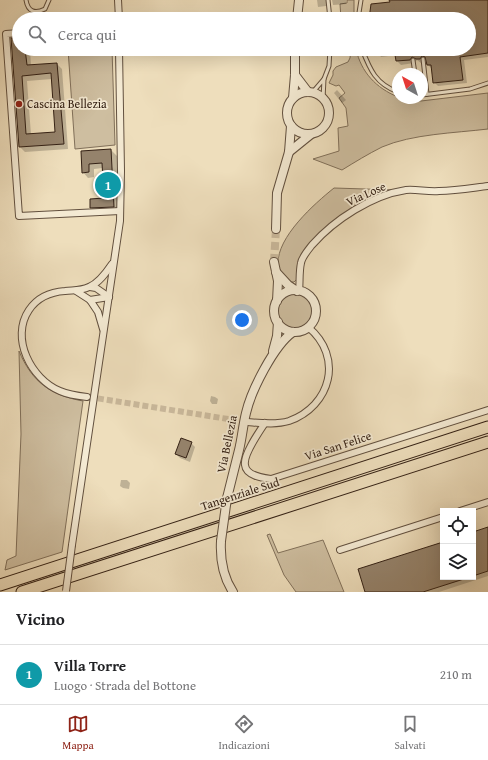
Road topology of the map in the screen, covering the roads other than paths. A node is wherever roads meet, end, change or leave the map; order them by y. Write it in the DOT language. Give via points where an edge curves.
graph roads {
  1 [pos="26,0"];
  2 [pos="49,0"];
  3 [pos="118,0"];
  4 [pos="300,0"];
  5 [pos="328,0"];
  6 [pos="360,0"];
  7 [pos="119,12"];
  8 [pos="298,12"];
  9 [pos="329,12"];
  10 [pos="359,12"];
  11 [pos="12,34"];
  12 [pos="119,56"];
  13 [pos="295,56"];
  14 [pos="330,56"];
  15 [pos="365,56"];
  16 [pos="423,59"];
  17 [pos="413,60"];
  18 [pos="414,68"];
  19 [pos="424,68"];
  20 [pos="296,75"];
  21 [pos="324,79"];
  22 [pos="488,83"];
  23 [pos="392,89"];
  24 [pos="310,92"];
  25 [pos="428,94"];
  26 [pos="293,98"];
  27 [pos="323,98"];
  28 [pos="291,126"];
  29 [pos="310,135"];
  30 [pos="289,152"];
  31 [pos="488,186"];
  32 [pos="120,211"];
  33 [pos="276,228"];
  34 [pos="114,262"];
  35 [pos="274,262"];
  36 [pos="276,272"];
  37 [pos="90,287"];
  38 [pos="76,291"];
  39 [pos="298,291"];
  40 [pos="109,296"];
  41 [pos="90,300"];
  42 [pos="276,302"];
  43 [pos="278,322"];
  44 [pos="308,328"];
  45 [pos="104,332"];
  46 [pos="293,332"];
  47 [pos="271,357"];
  48 [pos="87,397"];
  49 [pos="488,410"];
  50 [pos="248,422"];
  51 [pos="265,423"];
  52 [pos="488,427"];
  53 [pos="488,442"];
  54 [pos="488,502"];
  55 [pos="469,508"];
  56 [pos="440,517"];
  57 [pos="340,550"];
  58 [pos="0,584"];
  59 [pos="65,591"];
  60 [pos="22,592"];
  61 [pos="232,592"];
  1 -- 2 [label="lane" via="31,11 38,12 45,9"];
  3 -- 7 [label="street"];
  4 -- 8 [label="street"];
  5 -- 9 [label="lane"];
  6 -- 10 [label="lane"];
  11 -- 32 [label="street" via="6,34 20,216"];
  12 -- 32 [label="street"];
  13 -- 20 [label="street"];
  14 -- 21 [label="lane"];
  15 -- 23 [label="lane" via="374,75 381,83"];
  16 -- 19 [label="lane"];
  17 -- 18 [label="lane"];
  20 -- 24 [label="street"];
  20 -- 26 [label="street"];
  21 -- 24 [label="lane"];
  21 -- 27 [label="lane"];
  22 -- 25 [label="lane" via="470,89"];
  24 -- 26 [label="street"];
  24 -- 27 [label="street"];
  26 -- 28 [label="street" via="287,110"];
  27 -- 29 [label="street" via="327,104 329,117 322,129"];
  28 -- 29 [label="street" via="299,133"];
  28 -- 30 [label="street"];
  29 -- 30 [label="street"];
  30 -- 33 [label="street" via="277,193"];
  31 -- 39 [label="street, Via Lose" via="440,191 407,190 361,206 332,225 309,249 300,264"];
  32 -- 34 [label="street"];
  34 -- 37 [label="street" via="105,275"];
  34 -- 40 [label="street"];
  35 -- 36 [label="street, Via Bellezia"];
  36 -- 39 [label="street"];
  36 -- 42 [label="street, Via Bellezia"];
  37 -- 38 [label="street"];
  37 -- 40 [label="street"];
  38 -- 41 [label="street"];
  38 -- 48 [label="street" via="55,292 36,302 24,320 21,338 31,366 42,379 59,391"];
  39 -- 42 [label="street" via="287,292"];
  39 -- 44 [label="street" via="305,293 315,303 315,316"];
  40 -- 41 [label="street"];
  40 -- 45 [label="street"];
  41 -- 45 [label="street" via="98,312"];
  42 -- 43 [label="street, Via Bellezia" via="275,317"];
  43 -- 46 [label="street" via="283,328"];
  43 -- 47 [label="street, Via Bellezia" via="278,336"];
  44 -- 46 [label="street, Via Bellezia"];
  44 -- 51 [label="street" via="326,349 329,369 326,385 308,411 287,421"];
  45 -- 59 [label="street, bridge"];
  46 -- 47 [label="street, Via Bellezia" via="283,340"];
  47 -- 61 [label="street, Via Bellezia, bridge" via="253,390 246,412 227,498 220,552 222,567"];
  49 -- 51 [label="street, Via San Felice" via="271,480 252,474 245,466 250,449"];
  50 -- 51 [label="street"];
  52 -- 58 [label="highway, Tangenziale Sud"];
  53 -- 60 [label="highway"];
  54 -- 55 [label="street"];
  56 -- 57 [label="street"];
}
